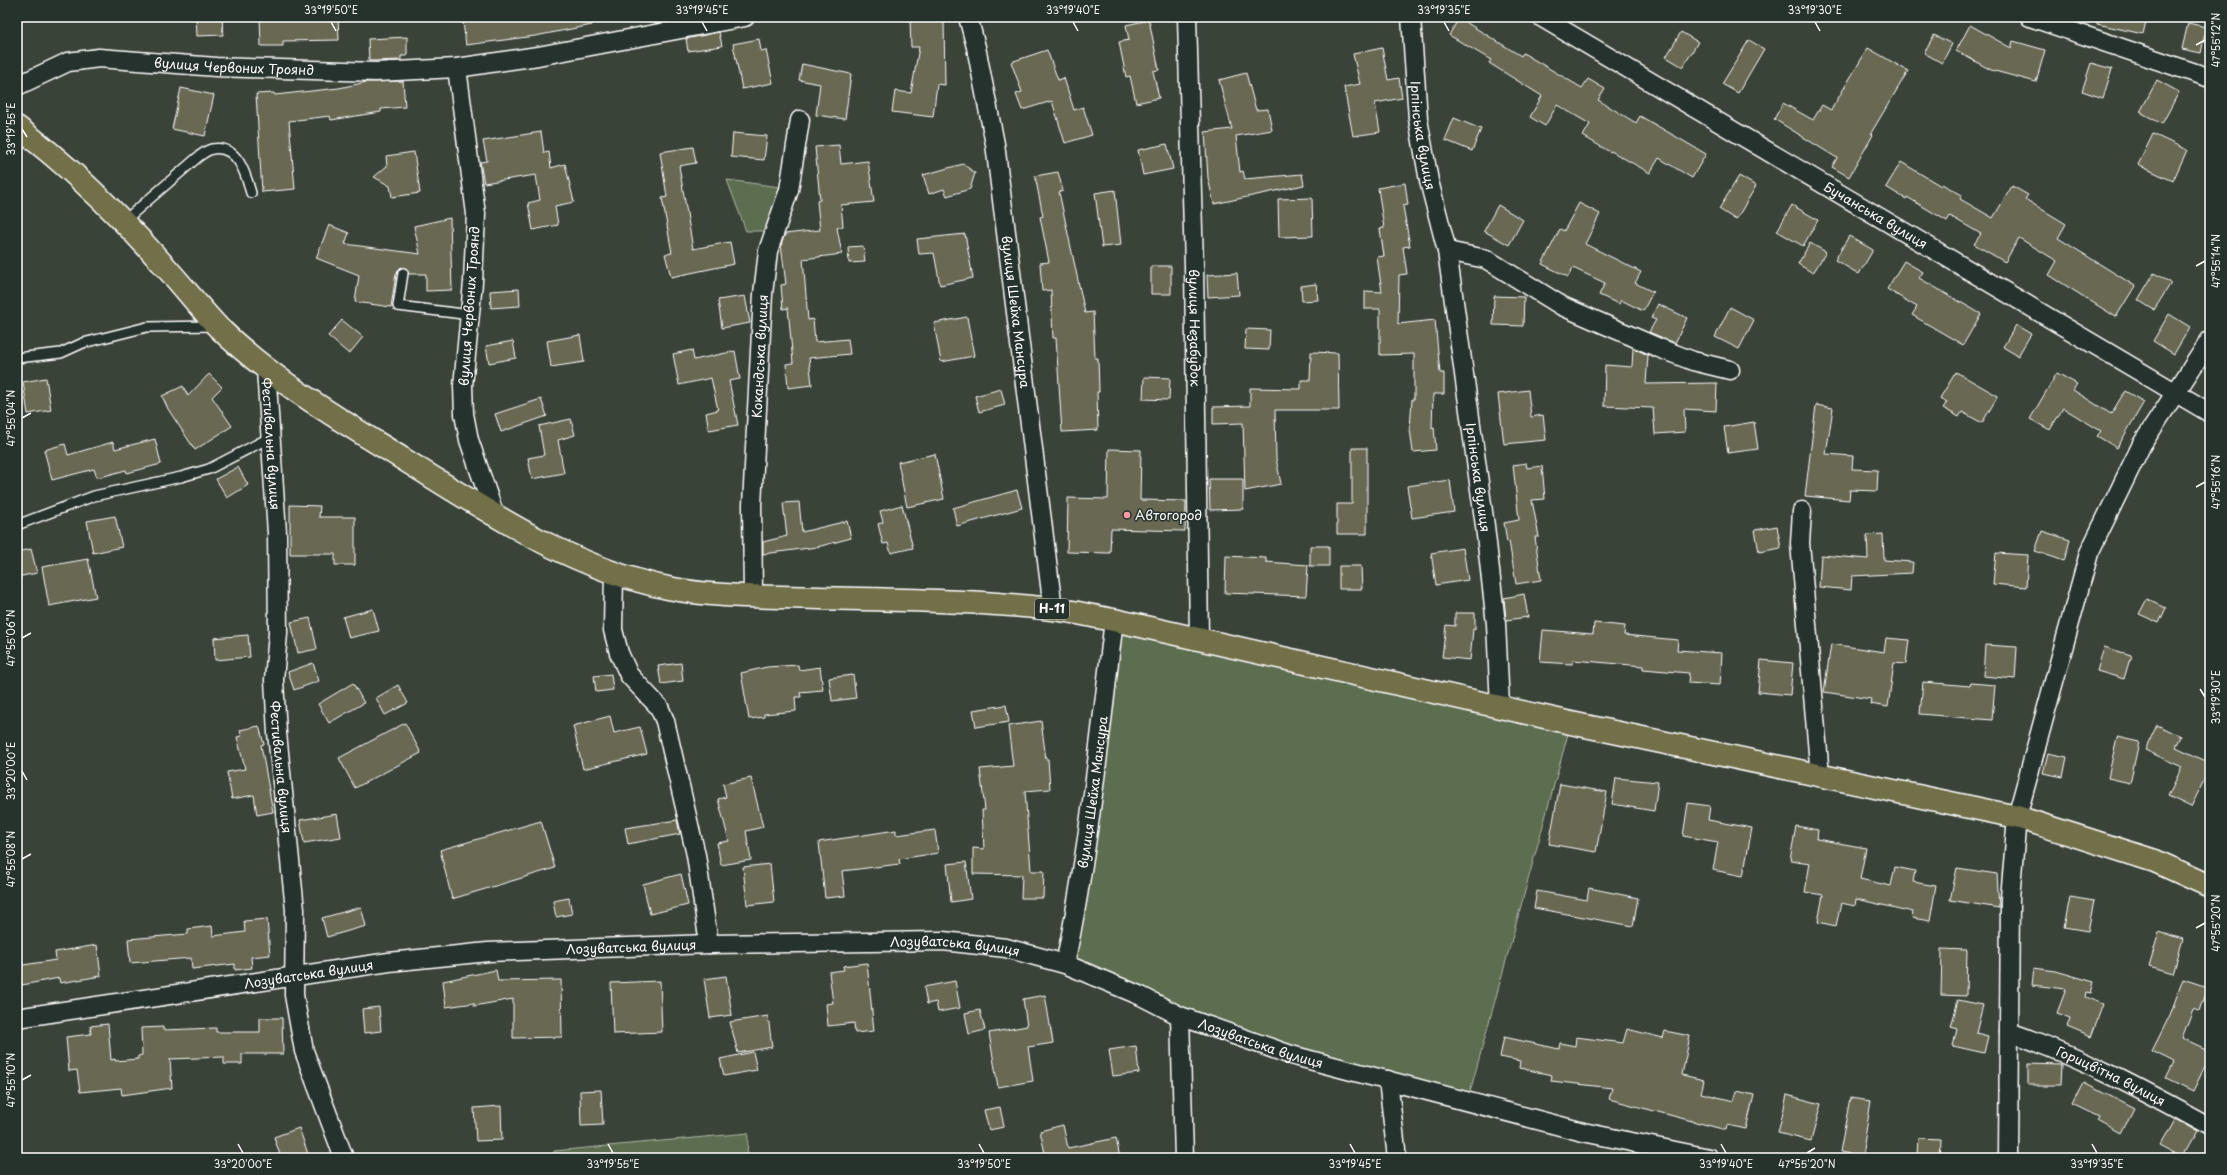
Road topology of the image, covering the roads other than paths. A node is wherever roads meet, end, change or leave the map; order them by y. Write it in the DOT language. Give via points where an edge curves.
graph roads {
  1 [pos="745,17"];
  2 [pos="968,17"];
  3 [pos="1187,17"];
  4 [pos="1410,17"];
  5 [pos="1541,17"];
  6 [pos="2030,17"];
  7 [pos="457,68"];
  8 [pos="2210,78"];
  9 [pos="17,86"];
  10 [pos="800,120"];
  11 [pos="17,128"];
  12 [pos="251,193"];
  13 [pos="124,221"];
  14 [pos="1447,251"];
  15 [pos="403,273"];
  16 [pos="471,315"];
  17 [pos="218,326"];
  18 [pos="2210,340"];
  19 [pos="17,358"];
  20 [pos="266,369"];
  21 [pos="1730,370"];
  22 [pos="2176,393"];
  23 [pos="2210,413"];
  24 [pos="271,437"];
  25 [pos="1802,511"];
  26 [pos="495,516"];
  27 [pos="17,525"];
  28 [pos="614,571"];
  29 [pos="753,597"];
  30 [pos="1053,609"];
  31 [pos="1114,620"];
  32 [pos="1199,639"];
  33 [pos="1500,706"];
  34 [pos="1820,776"];
  35 [pos="2016,817"];
  36 [pos="2210,886"];
  37 [pos="709,944"];
  38 [pos="1065,964"];
  39 [pos="294,976"];
  40 [pos="1180,1016"];
  41 [pos="17,1018"];
  42 [pos="2009,1032"];
  43 [pos="1388,1080"];
  44 [pos="2210,1127"];
  45 [pos="344,1158"];
  46 [pos="1184,1158"];
  47 [pos="1397,1158"];
  48 [pos="1709,1158"];
  49 [pos="2008,1158"];
  1 -- 7 [label="street, вулиця Червоних Троянд"];
  2 -- 30 [label="street, вулиця Шейха Мансура" via="995,144"];
  3 -- 32 [label="street, вулиця Незабудок" via="1194,266"];
  4 -- 14 [label="street, Ірпінська вулиця" via="1418,119 1429,181"];
  5 -- 22 [label="street, Бучанська вулиця"];
  6 -- 8 [label="street"];
  7 -- 9 [label="street, вулиця Червоних Троянд" via="376,72 216,67 99,58 68,62"];
  7 -- 16 [label="street, вулиця Червоних Троянд" via="476,214"];
  10 -- 29 [label="street, Кокандська вулиця" via="789,190 768,250 763,294 752,505"];
  11 -- 13 [label="main road, Н-11" via="42,145 78,176"];
  12 -- 13 [label="lane" via="245,172 236,157 225,150 211,149 198,157"];
  13 -- 17 [label="main road, Н-11"];
  14 -- 21 [label="street" via="1486,259 1562,306 1693,361"];
  14 -- 33 [label="street, Ірпінська вулиця" via="1486,534 1496,624"];
  15 -- 16 [label="lane" via="398,306"];
  16 -- 26 [label="street, вулиця Червоних Троянд" via="463,386 464,414 471,446"];
  17 -- 19 [label="lane" via="147,327 84,343 61,353"];
  17 -- 20 [label="main road, Н-11"];
  18 -- 22 [label="street"];
  20 -- 24 [label="street, Фестивальна вулиця"];
  20 -- 26 [label="main road, Н-11" via="338,418"];
  22 -- 23 [label="street, Бучанська вулиця"];
  22 -- 35 [label="street" via="2142,444 2089,554"];
  24 -- 27 [label="lane" via="209,469 94,496"];
  24 -- 39 [label="street, Фестивальна вулиця" via="277,533 278,633 274,680 295,910"];
  25 -- 34 [label="street" via="1800,543"];
  26 -- 28 [label="main road, Н-11" via="578,559"];
  28 -- 29 [label="main road, Н-11" via="665,587 712,596"];
  28 -- 37 [label="street" via="613,630 619,653 629,675 659,707 665,721 696,855"];
  29 -- 30 [label="main road, Н-11" via="952,602"];
  30 -- 31 [label="main road, Н-11"];
  31 -- 32 [label="main road, Н-11"];
  31 -- 38 [label="street, вулиця Шейха Мансура" via="1100,754"];
  32 -- 33 [label="main road, Н-11"];
  33 -- 34 [label="main road, Н-11"];
  34 -- 35 [label="main road, Н-11"];
  35 -- 36 [label="main road, Н-11" via="2155,861"];
  35 -- 42 [label="street" via="2010,898"];
  37 -- 38 [label="street, Лозуватська вулиця" via="943,941 1006,948"];
  37 -- 39 [label="street, Лозуватська вулиця" via="488,952 389,962"];
  38 -- 40 [label="street, Лозуватська вулиця" via="1141,996"];
  39 -- 41 [label="street, Лозуватська вулиця"];
  39 -- 45 [label="street, Фестивальна вулиця" via="294,995 304,1051"];
  40 -- 43 [label="street, Лозуватська вулиця" via="1291,1055"];
  40 -- 46 [label="street"];
  42 -- 44 [label="street, Горицвітна вулиця" via="2051,1046 2096,1067"];
  42 -- 49 [label="street"];
  43 -- 47 [label="street"];
  43 -- 48 [label="street, Лозуватська вулиця" via="1582,1132"];
}
